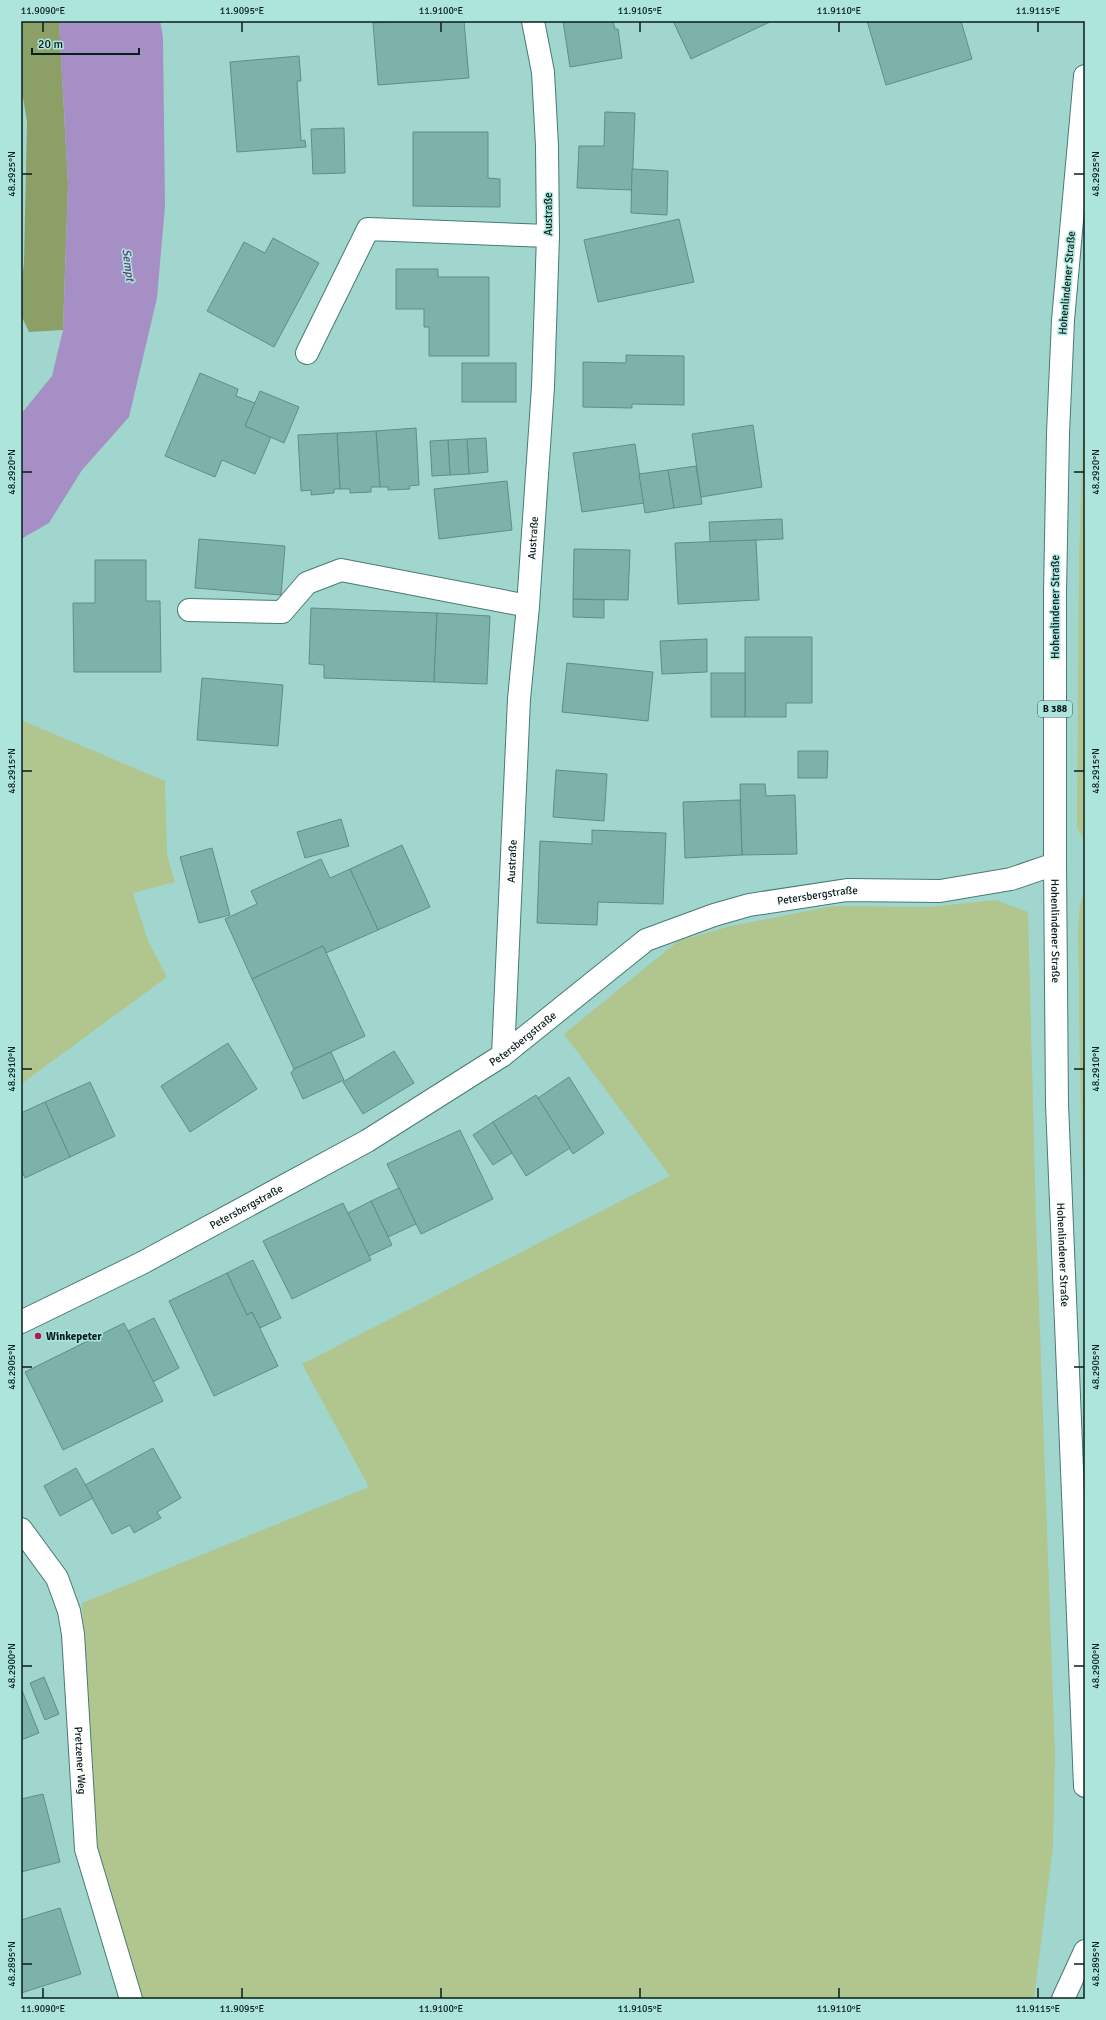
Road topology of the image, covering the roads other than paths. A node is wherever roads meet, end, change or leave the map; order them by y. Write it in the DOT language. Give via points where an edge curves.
graph roads {
  1 [pos="532,21"];
  2 [pos="1085,76"];
  3 [pos="548,236"];
  4 [pos="308,353"];
  5 [pos="528,606"];
  6 [pos="189,610"];
  7 [pos="1055,864"];
  8 [pos="503,1055"];
  9 [pos="21,1322"];
  10 [pos="21,1529"];
  11 [pos="1085,1786"];
  12 [pos="1085,1951"];
  13 [pos="131,1999"];
  14 [pos="1063,1999"];
  1 -- 3 [label="street, Austraße" via="543,72"];
  2 -- 7 [label="street, Hohenlindener Straße / B 388" via="1063,320 1058,433"];
  3 -- 4 [label="street" via="368,228"];
  3 -- 5 [label="street, Austraße" via="543,387"];
  5 -- 6 [label="street" via="340,570 308,583 282,612"];
  5 -- 8 [label="street, Austraße" via="519,699"];
  7 -- 8 [label="street, Petersbergstraße" via="1011,879 940,891 847,890 749,905 714,914 646,940"];
  7 -- 11 [label="street, Hohenlindener Straße / B 388" via="1057,1104"];
  8 -- 9 [label="street, Petersbergstraße" via="367,1141 142,1263"];
  10 -- 13 [label="street, Pretzener Weg" via="58,1578 69,1611 73,1634 86,1849"];
  12 -- 14 [label="street"];
}
